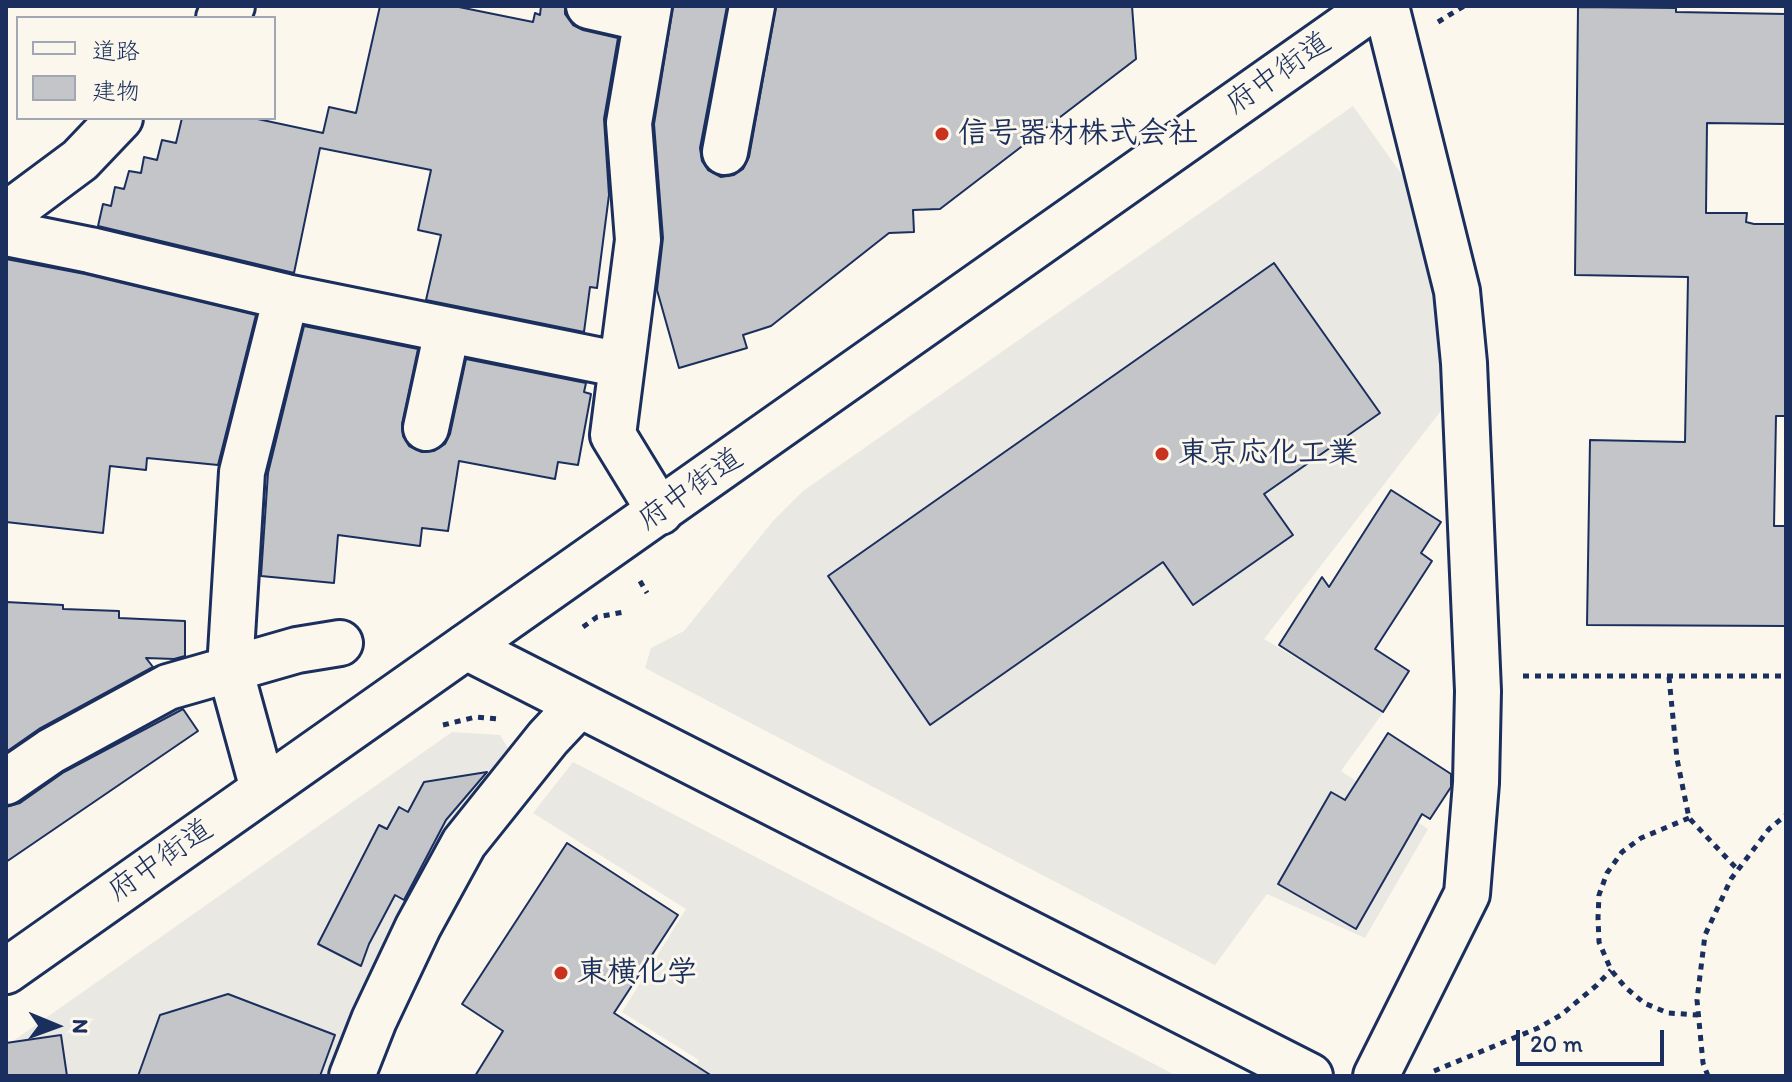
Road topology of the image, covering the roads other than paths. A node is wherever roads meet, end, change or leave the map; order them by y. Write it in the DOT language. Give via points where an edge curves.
graph roads {
  1 [pos="589,6"];
  2 [pos="752,6"];
  3 [pos="1375,6"];
  4 [pos="1386,6"];
  5 [pos="648,13"];
  6 [pos="118,120"];
  7 [pos="725,152"];
  8 [pos="6,215"];
  9 [pos="6,233"];
  10 [pos="286,297"];
  11 [pos="447,331"];
  12 [pos="622,365"];
  13 [pos="426,428"];
  14 [pos="660,512"];
  15 [pos="340,643"];
  16 [pos="466,647"];
  17 [pos="230,669"];
  18 [pos="579,705"];
  19 [pos="6,782"];
  20 [pos="263,789"];
  21 [pos="6,971"];
  22 [pos="352,1076"];
  23 [pos="1310,1076"];
  24 [pos="1376,1076"];
  1 -- 5 [label="main road"];
  2 -- 7 [label="main road"];
  3 -- 14 [label="main road, 府中街道"];
  4 -- 24 [label="main road" via="1457,291 1478,691 1467,894"];
  5 -- 12 [label="main road" via="629,123 638,240"];
  6 -- 8 [label="main road" via="80,160"];
  9 -- 10 [label="main road"];
  10 -- 11 [label="main road"];
  10 -- 17 [label="main road" via="242,472"];
  11 -- 12 [label="main road"];
  11 -- 13 [label="main road"];
  12 -- 14 [label="main road" via="613,435"];
  14 -- 16 [label="main road, 府中街道"];
  15 -- 17 [label="main road"];
  16 -- 18 [label="main road"];
  16 -- 20 [label="main road, 府中街道"];
  17 -- 19 [label="main road" via="168,687"];
  17 -- 20 [label="main road"];
  18 -- 22 [label="main road" via="464,843 411,941"];
  18 -- 23 [label="main road"];
  20 -- 21 [label="main road, 府中街道"];
}
